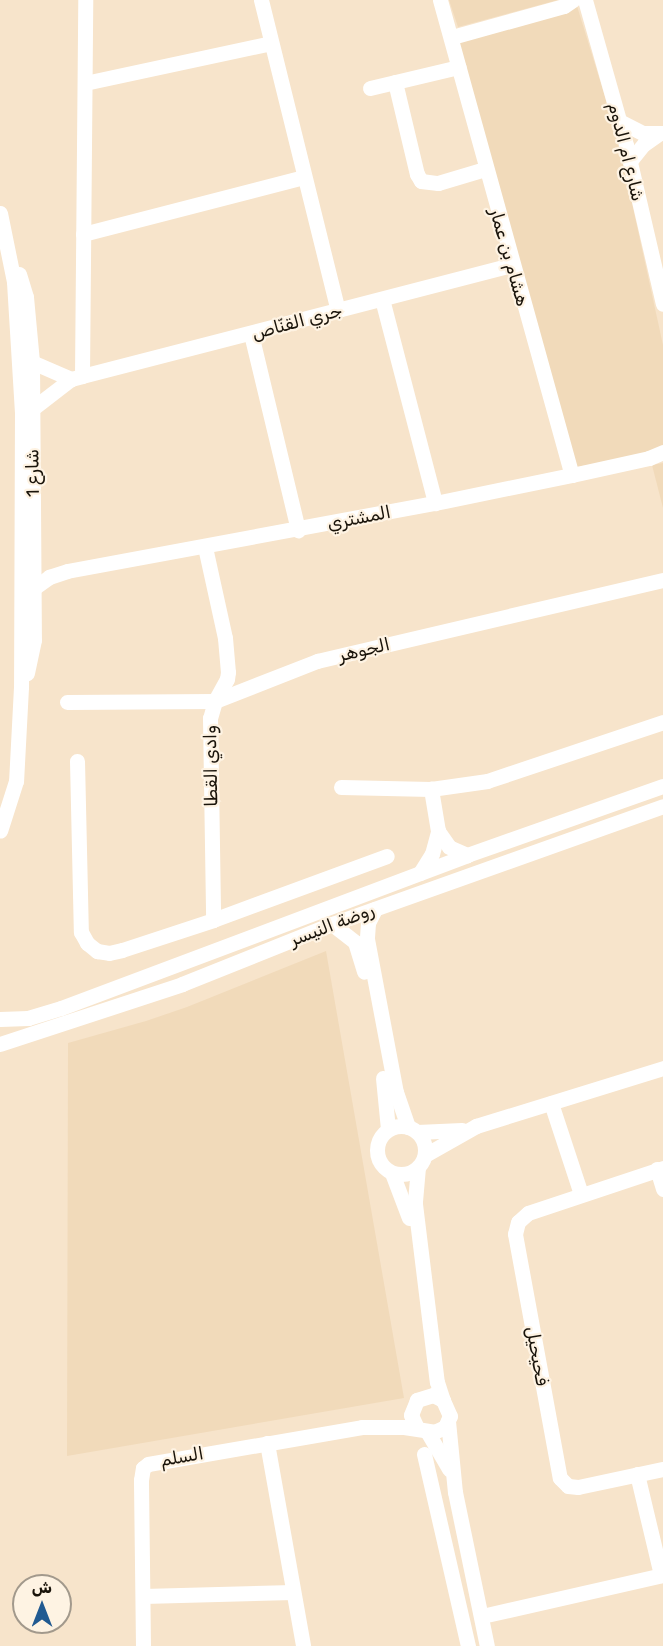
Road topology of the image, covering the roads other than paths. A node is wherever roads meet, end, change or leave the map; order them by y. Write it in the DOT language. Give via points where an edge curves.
graph roads {
  1 [pos="85,0"];
  2 [pos="261,0"];
  3 [pos="440,0"];
  4 [pos="573,0"];
  5 [pos="585,0"];
  6 [pos="452,37"];
  7 [pos="271,43"];
  8 [pos="459,67"];
  9 [pos="395,82"];
  10 [pos="85,83"];
  11 [pos="370,88"];
  12 [pos="619,121"];
  13 [pos="661,133"];
  14 [pos="630,161"];
  15 [pos="484,170"];
  16 [pos="303,177"];
  17 [pos="0,213"];
  18 [pos="82,234"];
  19 [pos="11,261"];
  20 [pos="511,265"];
  21 [pos="382,299"];
  22 [pos="663,304"];
  23 [pos="338,311"];
  24 [pos="250,334"];
  25 [pos="32,362"];
  26 [pos="77,378"];
  27 [pos="32,410"];
  28 [pos="658,455"];
  29 [pos="572,475"];
  30 [pos="435,503"];
  31 [pos="298,530"];
  32 [pos="205,547"];
  33 [pos="34,551"];
  34 [pos="67,571"];
  35 [pos="663,580"];
  36 [pos="34,588"];
  37 [pos="21,687"];
  38 [pos="215,701"];
  39 [pos="67,702"];
  40 [pos="663,722"];
  41 [pos="77,761"];
  42 [pos="663,786"];
  43 [pos="341,787"];
  44 [pos="431,789"];
  45 [pos="663,806"];
  46 [pos="0,831"];
  47 [pos="438,831"];
  48 [pos="467,855"];
  49 [pos="387,856"];
  50 [pos="420,873"];
  51 [pos="375,909"];
  52 [pos="213,920"];
  53 [pos="332,924"];
  54 [pos="0,1019"];
  55 [pos="0,1044"];
  56 [pos="663,1068"];
  57 [pos="551,1103"];
  58 [pos="388,1129"];
  59 [pos="468,1129"];
  60 [pos="413,1130"];
  61 [pos="421,1161"];
  62 [pos="660,1168"];
  63 [pos="393,1173"];
  64 [pos="663,1189"];
  65 [pos="581,1194"];
  66 [pos="443,1400"];
  67 [pos="416,1402"];
  68 [pos="448,1421"];
  69 [pos="362,1427"];
  70 [pos="423,1430"];
  71 [pos="267,1443"];
  72 [pos="424,1454"];
  73 [pos="663,1469"];
  74 [pos="637,1474"];
  75 [pos="454,1485"];
  76 [pos="435,1498"];
  77 [pos="662,1575"];
  78 [pos="293,1592"];
  79 [pos="143,1596"];
  80 [pos="482,1616"];
  81 [pos="143,1646"];
  82 [pos="303,1646"];
  83 [pos="468,1646"];
  84 [pos="487,1646"];
  1 -- 10 [label="street"];
  2 -- 7 [label="street"];
  3 -- 6 [label="street, هشام بن عمار"];
  4 -- 6 [label="street" via="564,6"];
  5 -- 12 [label="street, شارع ام الدوم"];
  6 -- 8 [label="street, هشام بن عمار"];
  7 -- 10 [label="street"];
  7 -- 16 [label="street"];
  8 -- 9 [label="street"];
  8 -- 15 [label="street, هشام بن عمار"];
  9 -- 11 [label="street"];
  9 -- 15 [label="street" via="421,181 438,183"];
  10 -- 18 [label="street"];
  12 -- 13 [label="street" via="634,130"];
  12 -- 14 [label="street, شارع ام الدوم"];
  13 -- 14 [label="street" via="644,144"];
  14 -- 22 [label="street, شارع ام الدوم"];
  15 -- 20 [label="street, هشام بن عمار"];
  16 -- 18 [label="street"];
  16 -- 23 [label="street"];
  17 -- 19 [label="street, شارع 1"];
  18 -- 26 [label="street"];
  19 -- 25 [label="street, شارع 1" via="26,297"];
  19 -- 37 [label="street, شارع 1" via="22,412"];
  20 -- 21 [label="street, جري القنّاص"];
  20 -- 29 [label="street, هشام بن عمار"];
  21 -- 23 [label="street, جري القنّاص"];
  21 -- 30 [label="street"];
  23 -- 24 [label="street, جري القنّاص"];
  24 -- 26 [label="street, جري القنّاص"];
  24 -- 31 [label="street"];
  25 -- 26 [label="street"];
  25 -- 27 [label="street, شارع 1"];
  26 -- 27 [label="street, جري القنّاص"];
  27 -- 33 [label="street, شارع 1"];
  28 -- 29 [label="street, المشتري"];
  29 -- 30 [label="street, المشتري"];
  30 -- 31 [label="street, المشتري"];
  31 -- 32 [label="street, المشتري"];
  32 -- 34 [label="street, المشتري"];
  32 -- 38 [label="street, وادي القطا" via="225,638 228,672"];
  33 -- 34 [label="street" via="48,565"];
  33 -- 36 [label="street, شارع 1"];
  34 -- 36 [label="street, المشتري"];
  35 -- 38 [label="street, الجوهر" via="317,661"];
  36 -- 37 [label="street, شارع 1" via="33,649"];
  37 -- 46 [label="street, شارع 1" via="16,781"];
  38 -- 39 [label="street, الجوهر"];
  38 -- 52 [label="street, وادي القطا" via="210,718"];
  40 -- 44 [label="street" via="487,782"];
  41 -- 52 [label="street" via="80,919 87,943 97,951 110,953"];
  42 -- 48 [label="street, روضة النيسر"];
  43 -- 44 [label="street"];
  44 -- 47 [label="street"];
  45 -- 51 [label="street, روضة النيسر"];
  47 -- 48 [label="street" via="449,847"];
  47 -- 50 [label="street" via="432,854"];
  48 -- 50 [label="street, روضة النيسر"];
  49 -- 52 [label="street"];
  50 -- 54 [label="street, روضة النيسر" via="61,1008 28,1018"];
  51 -- 53 [label="street, روضة النيسر"];
  51 -- 60 [label="street" via="368,923 368,939 396,1092"];
  53 -- 55 [label="street, روضة النيسر" via="182,984"];
  53 -- 58 [label="street" via="355,942 361,957 386,1094"];
  56 -- 57 [label="street"];
  57 -- 59 [label="street"];
  57 -- 65 [label="street"];
  58 -- 60 [label="street"];
  58 -- 63 [label="street" via="379,1139 376,1153 381,1165"];
  59 -- 60 [label="street"];
  59 -- 61 [label="street"];
  60 -- 61 [label="street" via="422,1139"];
  61 -- 63 [label="street" via="406,1174"];
  61 -- 66 [label="street" via="415,1204 437,1382"];
  62 -- 64 [label="street"];
  62 -- 65 [label="street, فحيحيل"];
  63 -- 67 [label="street" via="408,1217 426,1364 425,1383"];
  65 -- 74 [label="street, فحيحيل" via="528,1213 518,1222 515,1234 560,1478 568,1486 578,1487"];
  66 -- 67 [label="street" via="433,1395"];
  66 -- 68 [label="street" via="449,1410"];
  67 -- 69 [label="street, السلم"];
  67 -- 70 [label="street" via="411,1415"];
  68 -- 70 [label="street" via="440,1430"];
  68 -- 75 [label="street"];
  69 -- 70 [label="street, السلم"];
  69 -- 71 [label="street, السلم"];
  70 -- 75 [label="street"];
  71 -- 78 [label="street"];
  71 -- 79 [label="street, السلم" via="154,1461 143,1468"];
  72 -- 76 [label="street"];
  73 -- 74 [label="street, فحيحيل"];
  74 -- 77 [label="street"];
  75 -- 76 [label="street"];
  75 -- 80 [label="street"];
  76 -- 83 [label="street"];
  77 -- 80 [label="street"];
  78 -- 79 [label="street"];
  78 -- 82 [label="street"];
  79 -- 81 [label="street, السلم"];
  80 -- 84 [label="street"];
}
